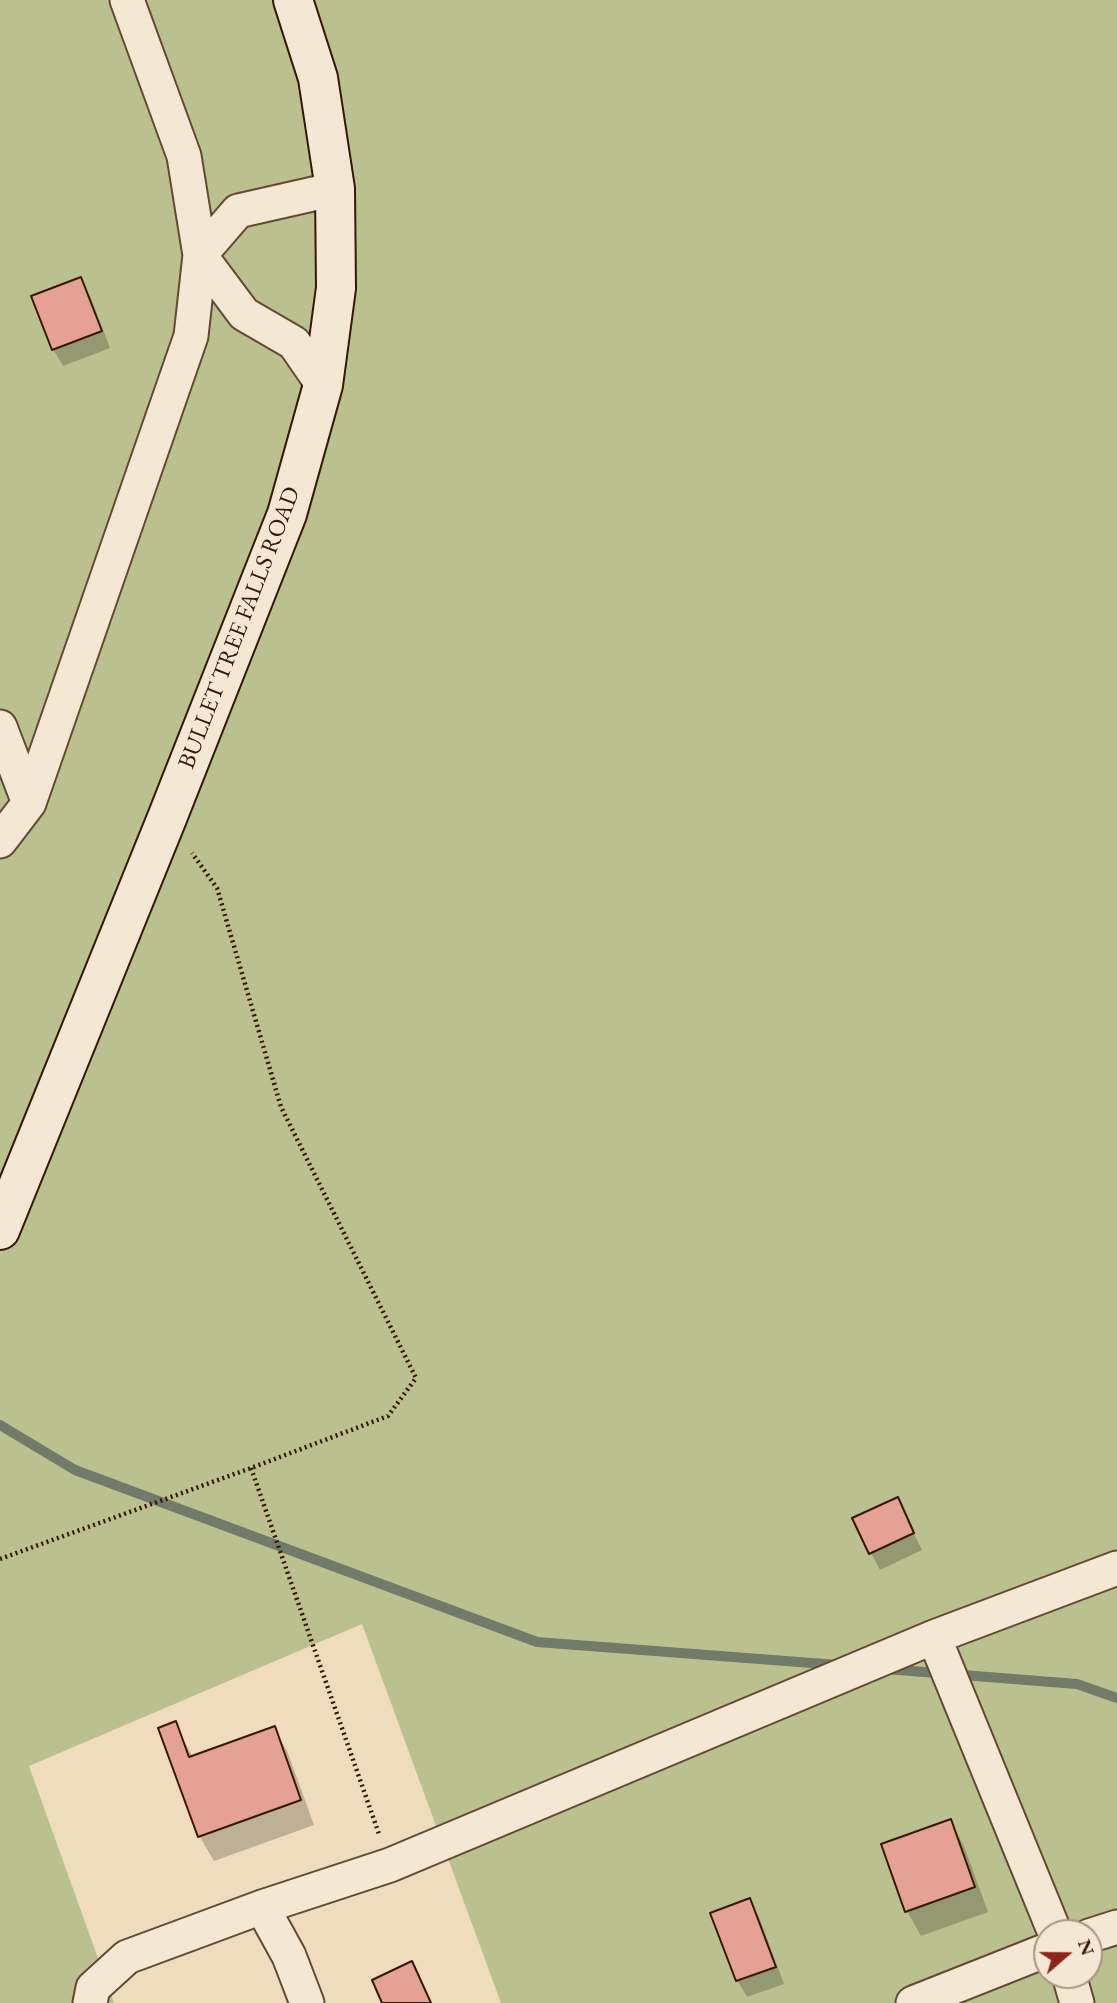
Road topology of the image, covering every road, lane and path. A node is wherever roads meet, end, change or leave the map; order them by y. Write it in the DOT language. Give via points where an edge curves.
graph roads {
  1 [pos="127,0"];
  2 [pos="293,0"];
  3 [pos="335,189"];
  4 [pos="200,255"];
  5 [pos="323,384"];
  6 [pos="0,727"];
  7 [pos="29,803"];
  8 [pos="167,818"];
  9 [pos="0,841"];
  10 [pos="0,1230"];
  11 [pos="251,1468"];
  12 [pos="0,1559"];
  13 [pos="1117,1568"];
  14 [pos="934,1637"];
  15 [pos="390,1865"];
  16 [pos="262,1907"];
  17 [pos="1049,1919"];
  18 [pos="1033,1956"];
  19 [pos="90,2003"];
  20 [pos="307,2003"];
  21 [pos="913,2003"];
  1 -- 4 [label="street" via="184,156"];
  2 -- 3 [label="main road, BULLET TREE FALLS ROAD" via="318,78"];
  3 -- 4 [label="street" via="238,211"];
  3 -- 5 [label="main road, BULLET TREE FALLS ROAD" via="336,288"];
  4 -- 5 [label="street" via="244,314 294,343"];
  4 -- 7 [label="street" via="191,336"];
  5 -- 8 [label="main road, BULLET TREE FALLS ROAD" via="287,514"];
  6 -- 7 [label="street"];
  7 -- 9 [label="street"];
  8 -- 10 [label="main road, BULLET TREE FALLS ROAD"];
  8 -- 11 [label="path" via="217,888 281,1107 416,1378 387,1416"];
  11 -- 12 [label="path"];
  11 -- 15 [label="path"];
  13 -- 14 [label="street"];
  14 -- 15 [label="street"];
  14 -- 17 [label="street"];
  15 -- 16 [label="street"];
  16 -- 19 [label="street" via="127,1957 93,1988"];
  16 -- 20 [label="street" via="289,1956"];
  18 -- 21 [label="street"];
}
